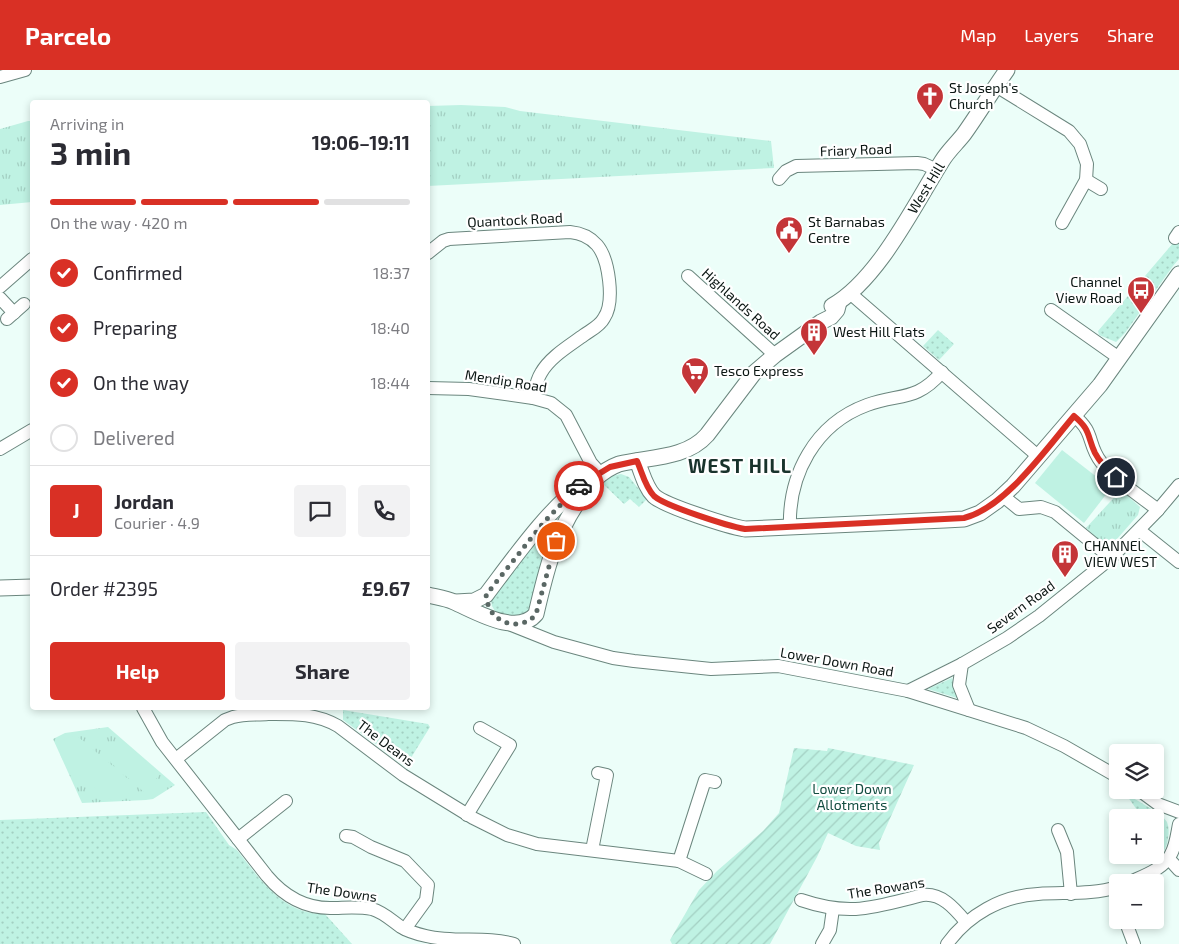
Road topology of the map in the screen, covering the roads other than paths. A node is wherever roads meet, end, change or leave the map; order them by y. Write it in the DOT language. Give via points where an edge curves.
graph roads {
  1 [pos="25,70"];
  2 [pos="1007,70"];
  3 [pos="0,77"];
  4 [pos="996,86"];
  5 [pos="936,170"];
  6 [pos="779,179"];
  7 [pos="1086,180"];
  8 [pos="1101,189"];
  9 [pos="1062,223"];
  10 [pos="430,246"];
  11 [pos="30,261"];
  12 [pos="1179,274"];
  13 [pos="688,276"];
  14 [pos="0,287"];
  15 [pos="0,298"];
  16 [pos="845,298"];
  17 [pos="24,304"];
  18 [pos="1051,310"];
  19 [pos="775,355"];
  20 [pos="1119,358"];
  21 [pos="942,372"];
  22 [pos="430,388"];
  23 [pos="533,398"];
  24 [pos="1074,416"];
  25 [pos="30,431"];
  26 [pos="0,449"];
  27 [pos="1040,457"];
  28 [pos="637,461"];
  29 [pos="599,475"];
  30 [pos="1179,485"];
  31 [pos="1003,496"];
  32 [pos="1158,510"];
  33 [pos="553,512"];
  34 [pos="566,522"];
  35 [pos="790,528"];
  36 [pos="1139,530"];
  37 [pos="1111,558"];
  38 [pos="1179,562"];
  39 [pos="30,587"];
  40 [pos="0,588"];
  41 [pos="486,595"];
  42 [pos="430,596"];
  43 [pos="454,602"];
  44 [pos="536,614"];
  45 [pos="506,622"];
  46 [pos="554,642"];
  47 [pos="962,664"];
  48 [pos="908,690"];
  49 [pos="144,710"];
  50 [pos="969,710"];
  51 [pos="480,728"];
  52 [pos="176,760"];
  53 [pos="1109,772"];
  54 [pos="607,775"];
  55 [pos="706,780"];
  56 [pos="1152,799"];
  57 [pos="286,801"];
  58 [pos="1179,812"];
  59 [pos="467,815"];
  60 [pos="1179,824"];
  61 [pos="352,834"];
  62 [pos="1063,835"];
  63 [pos="238,839"];
  64 [pos="592,850"];
  65 [pos="1169,859"];
  66 [pos="679,862"];
  67 [pos="1179,870"];
  68 [pos="706,874"];
  69 [pos="1147,874"];
  70 [pos="1109,890"];
  71 [pos="1071,894"];
  72 [pos="801,900"];
  73 [pos="833,909"];
  74 [pos="966,922"];
  75 [pos="405,929"];
  76 [pos="1129,929"];
  77 [pos="460,942"];
  78 [pos="514,944"];
  79 [pos="822,944"];
  80 [pos="947,944"];
  81 [pos="1134,944"];
  1 -- 3 [label="street"];
  2 -- 4 [label="street, West Hill"];
  4 -- 5 [label="street, West Hill"];
  4 -- 7 [label="street" via="1073,135 1086,159"];
  5 -- 6 [label="street, Friary Road" via="917,163 796,166"];
  5 -- 16 [label="street, West Hill" via="893,242"];
  7 -- 8 [label="street"];
  7 -- 9 [label="street"];
  10 -- 23 [label="street, Quantock Road" via="451,238 570,232 587,237 599,248 605,261 610,296 606,315 543,370"];
  11 -- 14 [label="street"];
  12 -- 20 [label="street"];
  13 -- 19 [label="street, Highlands Road"];
  15 -- 17 [label="street" via="11,316"];
  16 -- 19 [label="street, West Hill" via="833,315"];
  16 -- 21 [label="street"];
  18 -- 20 [label="street" via="1073,318"];
  19 -- 28 [label="street, West Hill" via="754,373 698,444"];
  20 -- 24 [label="street"];
  21 -- 27 [label="street"];
  21 -- 35 [label="street" via="922,390 860,408 843,417 824,434 808,454 798,474 790,500"];
  22 -- 23 [label="street, Mendip Road" via="463,388"];
  23 -- 29 [label="street, Mendip Road" via="551,403 564,412"];
  24 -- 27 [label="street"];
  24 -- 32 [label="street" via="1086,427 1095,454 1103,465"];
  25 -- 26 [label="street"];
  27 -- 31 [label="street"];
  28 -- 29 [label="street, West Hill" via="610,467"];
  28 -- 35 [label="street" via="650,491 670,505 745,529"];
  29 -- 33 [label="street, West Hill" via="576,488"];
  29 -- 34 [label="street, West Hill"];
  30 -- 32 [label="street, Severn Road"];
  31 -- 35 [label="street" via="980,513 964,518"];
  31 -- 37 [label="street" via="1019,509 1041,507 1055,512"];
  32 -- 36 [label="street, Severn Road"];
  33 -- 34 [label="street"];
  33 -- 41 [label="street, West Hill"];
  34 -- 44 [label="street, West Hill" via="551,556"];
  36 -- 37 [label="street, Severn Road"];
  36 -- 38 [label="street"];
  37 -- 47 [label="street, Severn Road" via="1007,638"];
  39 -- 40 [label="street"];
  41 -- 43 [label="street" via="468,602"];
  41 -- 45 [label="street" via="490,610"];
  42 -- 43 [label="street"];
  43 -- 45 [label="street"];
  44 -- 45 [label="street" via="524,623"];
  44 -- 46 [label="street" via="539,630"];
  45 -- 46 [label="street, Lower Down Road"];
  46 -- 48 [label="street, Lower Down Road" via="634,661 711,669 778,666"];
  47 -- 48 [label="street, Severn Road"];
  47 -- 50 [label="street" via="959,685"];
  48 -- 50 [label="street, Lower Down Road"];
  49 -- 52 [label="street, The Downs"];
  50 -- 53 [label="street, Lower Down Road" via="1049,738"];
  51 -- 59 [label="street" via="515,748"];
  52 -- 59 [label="street, The Deans" via="233,717 310,715 338,726 403,775"];
  52 -- 63 [label="street, The Downs"];
  54 -- 64 [label="street"];
  55 -- 66 [label="street"];
  56 -- 58 [label="street"];
  57 -- 63 [label="street"];
  59 -- 64 [label="street, The Deans" via="523,841"];
  60 -- 65 [label="street"];
  61 -- 75 [label="street" via="371,847 408,863 428,885 430,891"];
  62 -- 71 [label="street" via="1069,858"];
  63 -- 75 [label="street, The Downs" via="276,886 292,898 316,907 375,910"];
  64 -- 66 [label="street, The Deans"];
  65 -- 67 [label="street"];
  65 -- 69 [label="street"];
  66 -- 68 [label="street, The Deans"];
  70 -- 71 [label="street"];
  71 -- 74 [label="street" via="1039,893 1010,898"];
  72 -- 73 [label="street, The Rowans"];
  73 -- 74 [label="street, The Rowans" via="868,908 928,895 950,904"];
  73 -- 79 [label="street" via="831,928"];
  74 -- 80 [label="street"];
  75 -- 77 [label="street, The Downs"];
  76 -- 81 [label="street"];
  77 -- 78 [label="street, The Downs" via="490,940"];
}
